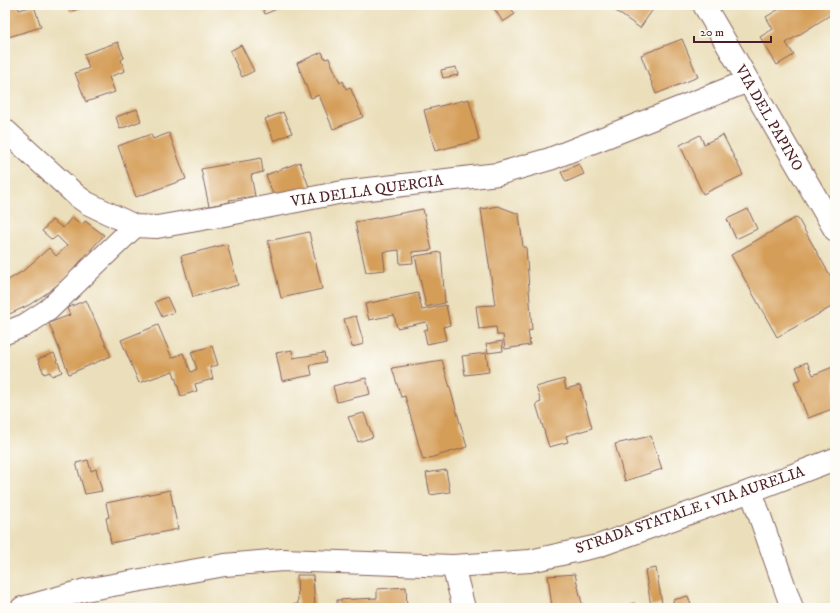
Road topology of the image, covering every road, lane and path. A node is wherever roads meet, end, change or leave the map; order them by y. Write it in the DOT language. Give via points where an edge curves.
graph roads {
  1 [pos="704,5"];
  2 [pos="748,81"];
  3 [pos="5,130"];
  4 [pos="135,226"];
  5 [pos="835,230"];
  6 [pos="5,333"];
  7 [pos="835,459"];
  8 [pos="751,491"];
  9 [pos="453,566"];
  10 [pos="22,608"];
  11 [pos="464,608"];
  12 [pos="792,608"];
  1 -- 2 [label="street, VIA DEL PAPINO"];
  2 -- 4 [label="street, VIA DELLA QUERCIA" via="550,158 498,174 344,192 157,227"];
  2 -- 5 [label="street, VIA DEL PAPINO"];
  3 -- 4 [label="street, VIA DELLA QUERCIA" via="86,203"];
  4 -- 6 [label="street" via="48,310"];
  7 -- 8 [label="street, STRADA STATALE 1 VIA AURELIA"];
  8 -- 9 [label="street, STRADA STATALE 1 VIA AURELIA" via="598,546 530,561"];
  8 -- 12 [label="street"];
  9 -- 10 [label="street, STRADA STATALE 1 VIA AURELIA" via="282,560 225,565 85,590"];
  9 -- 11 [label="street"];
}
